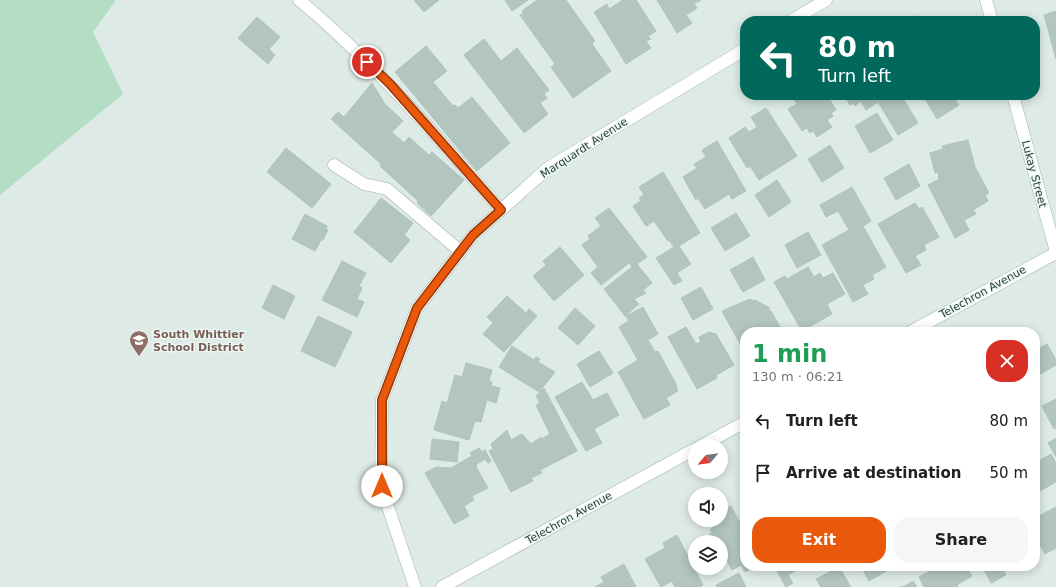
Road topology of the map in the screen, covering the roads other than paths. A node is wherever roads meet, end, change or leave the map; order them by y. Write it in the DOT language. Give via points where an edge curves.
graph roads {
  1 [pos="299,0"];
  2 [pos="826,0"];
  3 [pos="986,0"];
  4 [pos="799,16"];
  5 [pos="991,16"];
  6 [pos="740,52"];
  7 [pos="1014,100"];
  8 [pos="334,165"];
  9 [pos="501,210"];
  10 [pos="460,251"];
  11 [pos="1056,253"];
  12 [pos="919,327"];
  13 [pos="740,425"];
  14 [pos="714,439"];
  15 [pos="688,453"];
  16 [pos="414,587"];
  17 [pos="442,587"];
  1 -- 9 [label="street" via="334,29 390,84"];
  2 -- 4 [label="street"];
  3 -- 5 [label="street"];
  6 -- 9 [label="street, Marquardt Avenue" via="548,168"];
  7 -- 11 [label="street, Lukay Street"];
  8 -- 10 [label="street" via="364,184 387,189"];
  9 -- 10 [label="street, Marquardt Avenue" via="473,235"];
  10 -- 16 [label="street, Marquardt Avenue" via="417,308 382,400 382,486"];
  11 -- 12 [label="street, Telechron Avenue"];
  13 -- 14 [label="street"];
  15 -- 17 [label="street, Telechron Avenue"];
}
